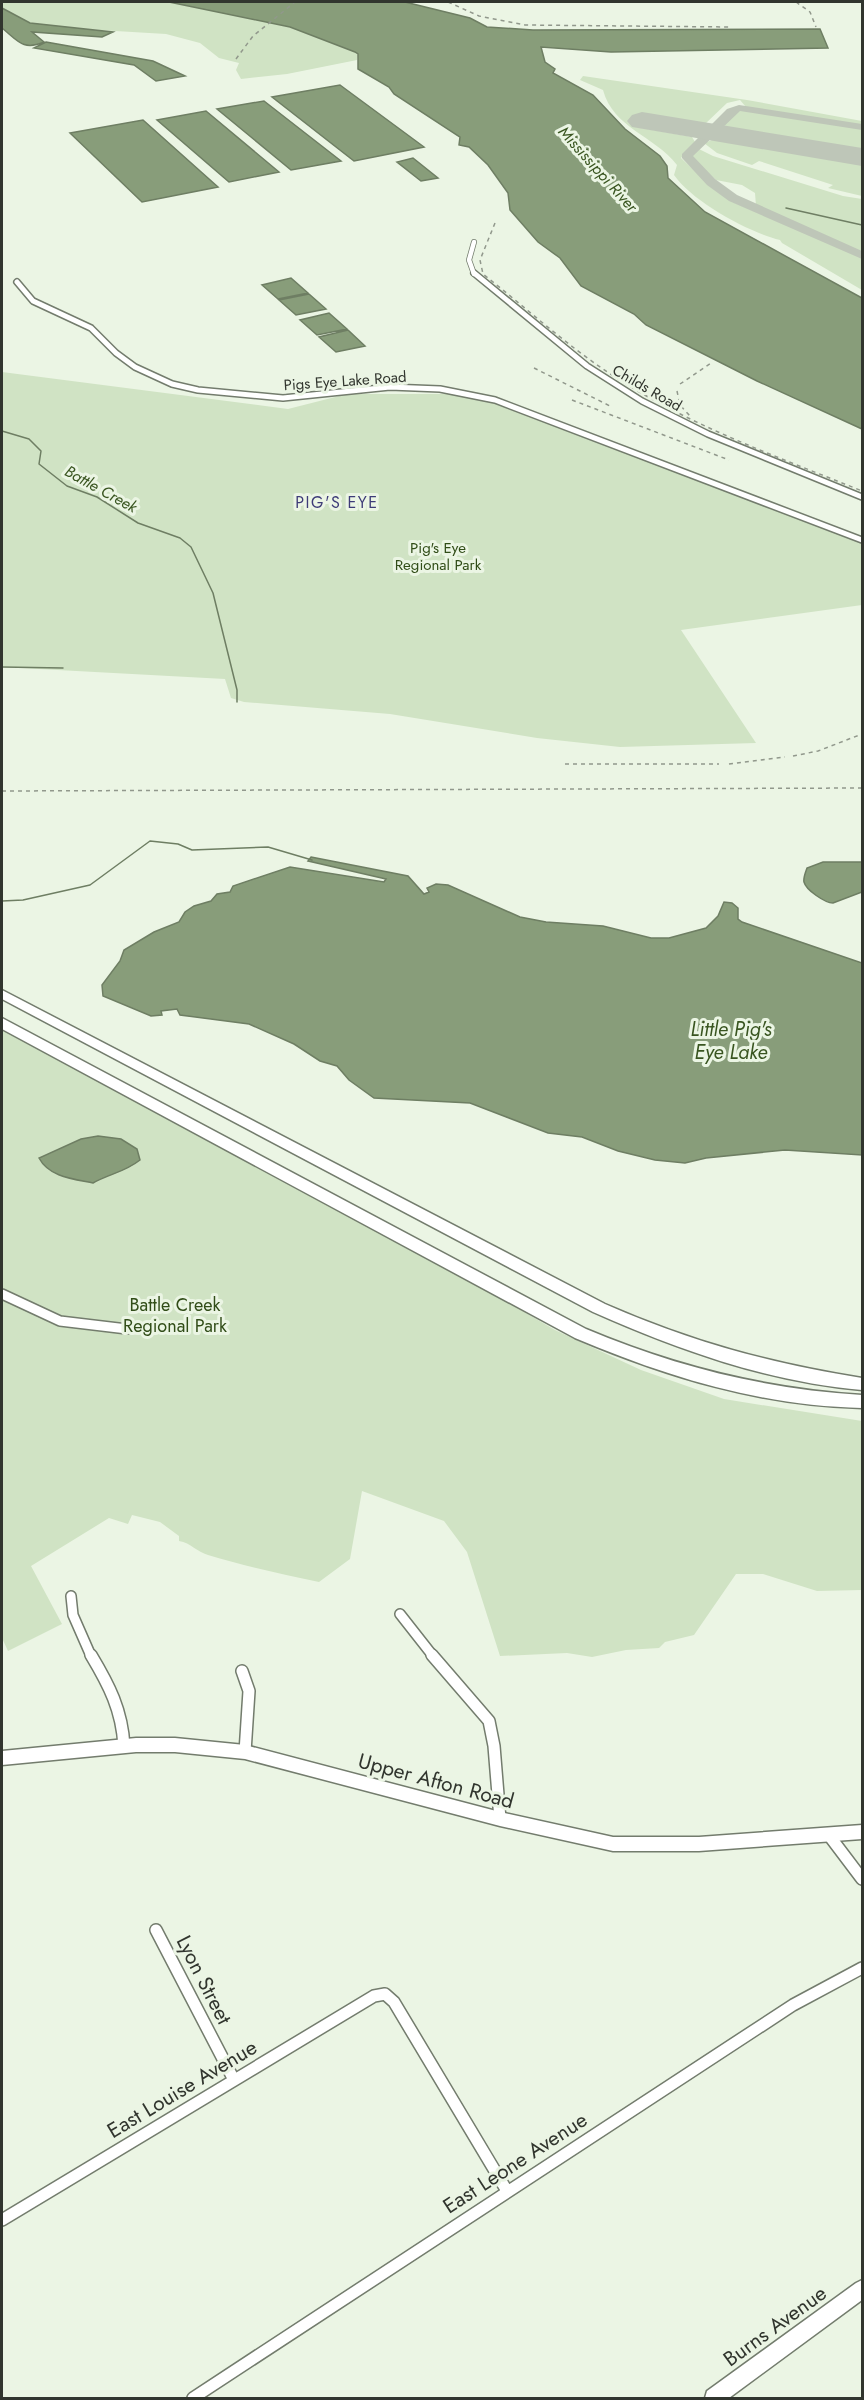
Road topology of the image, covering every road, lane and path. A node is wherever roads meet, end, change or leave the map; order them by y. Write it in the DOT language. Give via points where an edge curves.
graph roads {
  1 [pos="474,242"];
  2 [pos="17,282"];
  3 [pos="862,497"];
  4 [pos="862,540"];
  5 [pos="2,994"];
  6 [pos="2,1023"];
  7 [pos="2,1294"];
  8 [pos="127,1329"];
  9 [pos="862,1384"];
  10 [pos="862,1402"];
  11 [pos="71,1596"];
  12 [pos="400,1614"];
  13 [pos="242,1671"];
  14 [pos="124,1746"];
  15 [pos="245,1752"];
  16 [pos="2,1758"];
  17 [pos="500,1820"];
  18 [pos="862,1832"];
  19 [pos="828,1834"];
  20 [pos="862,1879"];
  21 [pos="156,1930"];
  22 [pos="862,1968"];
  23 [pos="234,2080"];
  24 [pos="507,2191"];
  25 [pos="2,2220"];
  26 [pos="862,2289"];
  27 [pos="193,2398"];
  28 [pos="714,2398"];
  1 -- 3 [label="street, Childs Road" via="469,260 475,276 603,377 692,427"];
  2 -- 4 [label="street, Pigs Eye Lake Road" via="33,301 91,328 135,367 172,384 254,398 390,387 440,389 495,400"];
  5 -- 9 [label="highway" via="599,1308 725,1358 791,1374"];
  6 -- 10 [label="highway" via="595,1340 700,1377 771,1392"];
  7 -- 8 [label="street" via="60,1321"];
  11 -- 14 [label="street" via="76,1624 121,1708"];
  12 -- 17 [label="street" via="489,1721"];
  13 -- 15 [label="street" via="249,1691"];
  14 -- 15 [label="street, Upper Afton Road" via="175,1745"];
  14 -- 16 [label="street, Upper Afton Road"];
  15 -- 17 [label="street, Upper Afton Road"];
  17 -- 19 [label="street, Upper Afton Road" via="613,1844 699,1844"];
  18 -- 19 [label="street, Upper Afton Road"];
  19 -- 20 [label="street"];
  21 -- 23 [label="street, Lyon Street"];
  22 -- 24 [label="street, East Leone Avenue" via="793,2005"];
  23 -- 24 [label="street, East Louise Avenue" via="374,1996 385,1994 394,2002"];
  23 -- 25 [label="street, East Louise Avenue"];
  24 -- 27 [label="street, East Leone Avenue"];
  26 -- 28 [label="street, Burns Avenue"];
}
